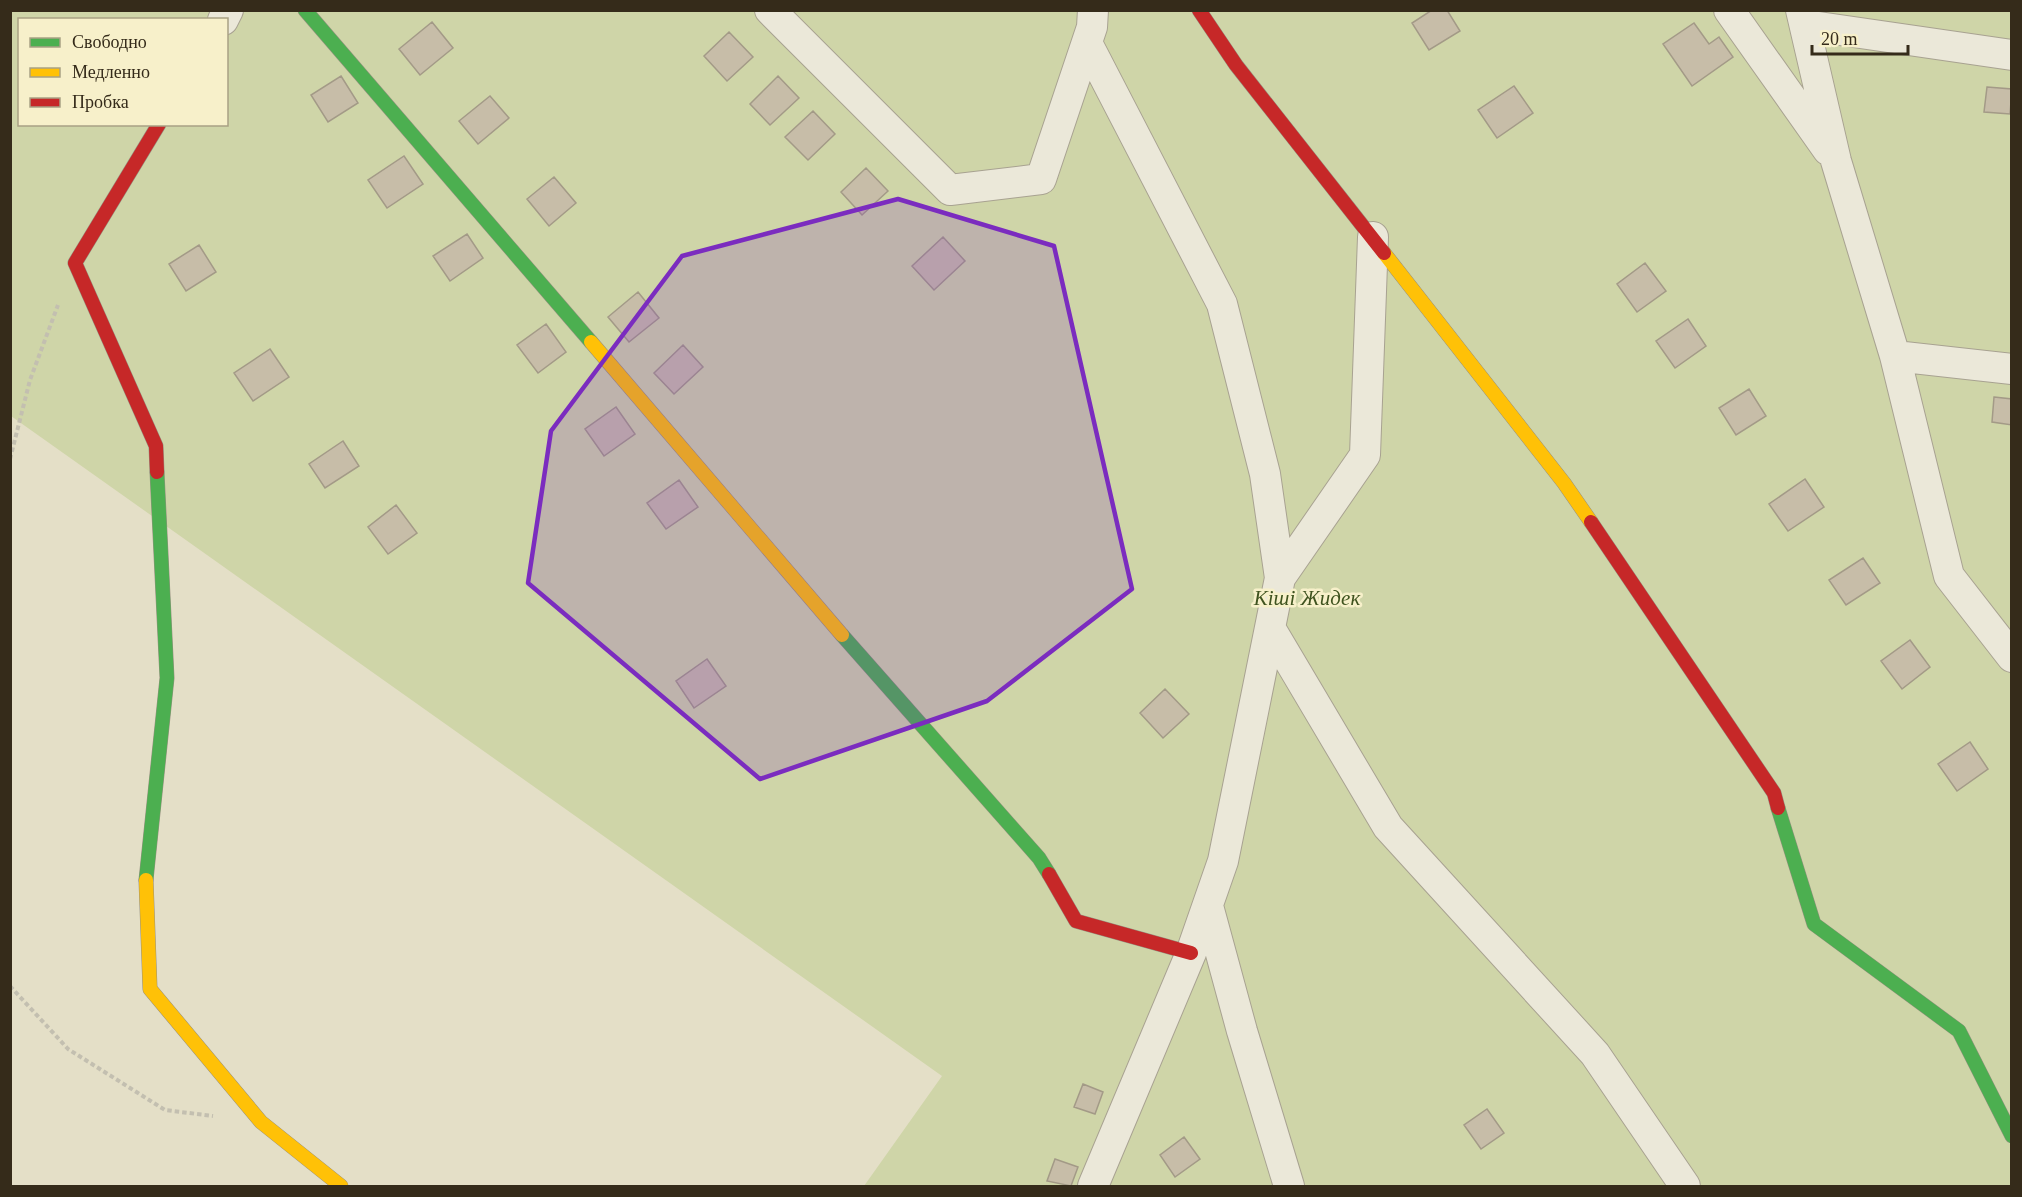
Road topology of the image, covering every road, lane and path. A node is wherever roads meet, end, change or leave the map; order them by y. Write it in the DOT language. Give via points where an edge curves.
graph roads {
  1 [pos="305,10"];
  2 [pos="770,10"];
  3 [pos="1093,10"];
  4 [pos="1199,10"];
  5 [pos="1729,10"];
  6 [pos="1803,18"];
  7 [pos="1087,43"];
  8 [pos="2012,55"];
  9 [pos="158,126"];
  10 [pos="1836,161"];
  11 [pos="1373,237"];
  12 [pos="75,263"];
  13 [pos="1895,356"];
  14 [pos="2012,369"];
  15 [pos="10,459"];
  16 [pos="1280,578"];
  17 [pos="1270,628"];
  18 [pos="2012,657"];
  19 [pos="1208,906"];
  20 [pos="1191,953"];
  21 [pos="10,986"];
  22 [pos="261,1122"];
  23 [pos="2012,1136"];
  24 [pos="341,1186"];
  25 [pos="1092,1186"];
  26 [pos="1289,1186"];
  27 [pos="1685,1186"];
  1 -- 20 [label="street" via="1039,858 1076,921"];
  2 -- 7 [label="street" via="950,190 1041,179"];
  3 -- 7 [label="street"];
  4 -- 11 [label="street" via="1236,65"];
  5 -- 10 [label="street"];
  6 -- 8 [label="street"];
  6 -- 10 [label="street"];
  7 -- 16 [label="street" via="1222,304 1265,474"];
  9 -- 12 [label="street"];
  10 -- 13 [label="street"];
  11 -- 16 [label="street" via="1365,455"];
  11 -- 23 [label="street" via="1564,483 1774,793 1814,924 1959,1031"];
  12 -- 15 [label="path" via="30,380"];
  12 -- 22 [label="street" via="156,446 166,678 146,874 150,989"];
  13 -- 14 [label="street"];
  13 -- 18 [label="street" via="1949,576"];
  16 -- 17 [label="street"];
  17 -- 19 [label="street" via="1223,861"];
  17 -- 27 [label="street" via="1388,828 1594,1054"];
  19 -- 20 [label="street"];
  19 -- 26 [label="street"];
  20 -- 25 [label="street"];
  21 -- 22 [label="path" via="68,1049 165,1110"];
  22 -- 24 [label="street"];
}
